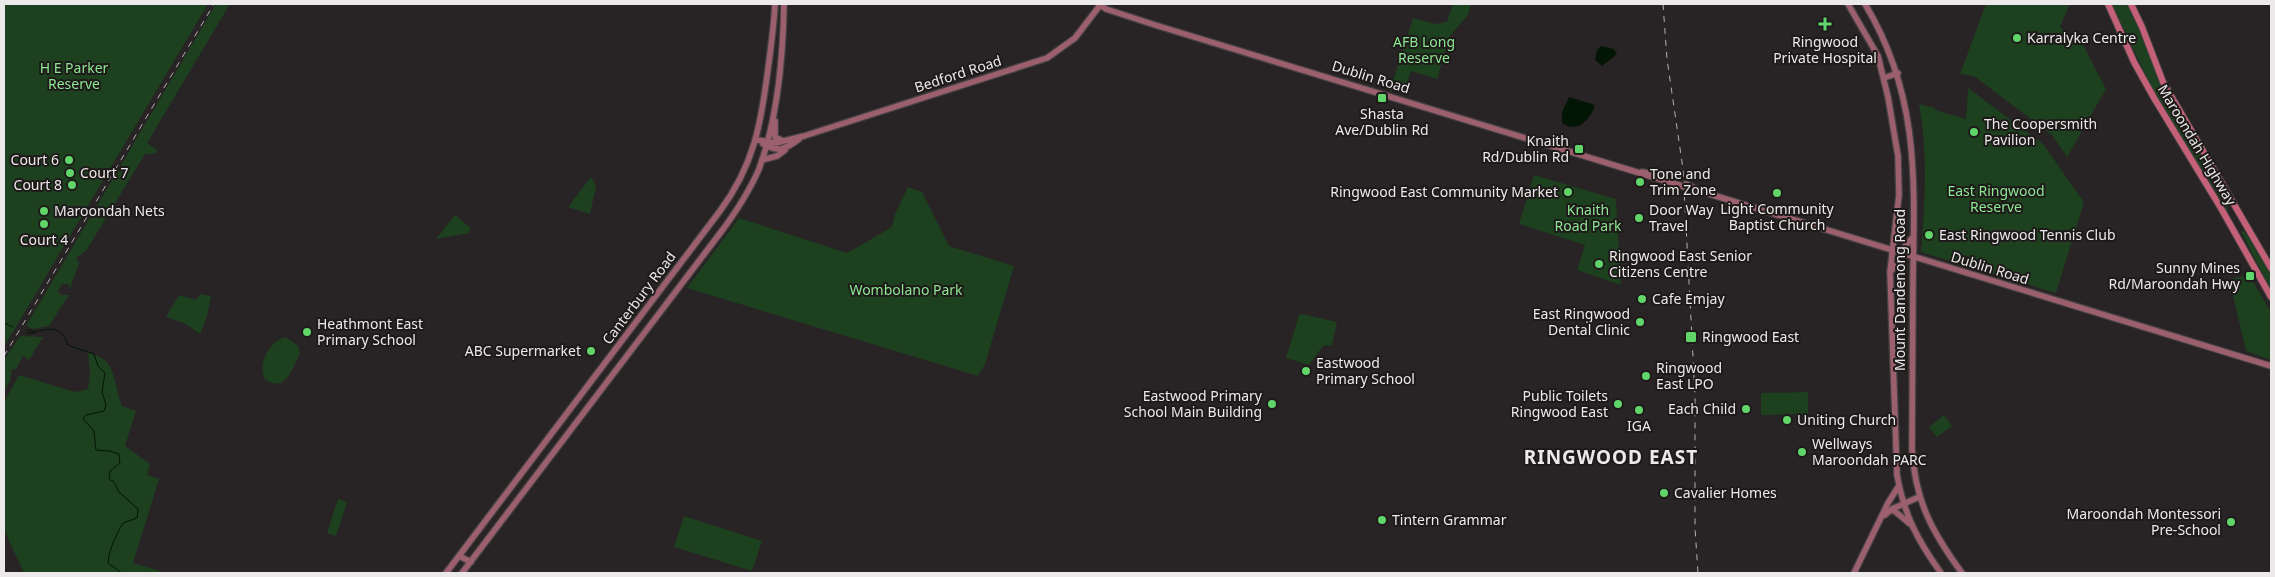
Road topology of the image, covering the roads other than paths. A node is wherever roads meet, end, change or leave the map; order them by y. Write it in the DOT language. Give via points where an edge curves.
graph roads {
  1 [pos="775,4"];
  2 [pos="784,4"];
  3 [pos="1100,4"];
  4 [pos="1848,4"];
  5 [pos="1865,4"];
  6 [pos="2108,4"];
  7 [pos="2131,4"];
  8 [pos="1898,73"];
  9 [pos="1884,78"];
  10 [pos="775,101"];
  11 [pos="804,136"];
  12 [pos="756,140"];
  13 [pos="783,141"];
  14 [pos="766,144"];
  15 [pos="786,148"];
  16 [pos="762,160"];
  17 [pos="1914,237"];
  18 [pos="1892,250"];
  19 [pos="1903,253"];
  20 [pos="1914,257"];
  21 [pos="2271,268"];
  22 [pos="1890,272"];
  23 [pos="2271,297"];
  24 [pos="638,318"];
  25 [pos="650,325"];
  26 [pos="2271,366"];
  27 [pos="1899,485"];
  28 [pos="505,495"];
  29 [pos="1919,497"];
  30 [pos="1903,502"];
  31 [pos="515,505"];
  32 [pos="1889,507"];
  33 [pos="1911,525"];
  34 [pos="458,556"];
  35 [pos="472,562"];
  36 [pos="446,573"];
  37 [pos="462,573"];
  38 [pos="1854,573"];
  39 [pos="1941,573"];
  40 [pos="1962,573"];
  1 -- 12 [label="main road, Canterbury Road" via="763,111"];
  2 -- 10 [label="main road, Canterbury Road"];
  3 -- 11 [label="main road, Bedford Road" via="1075,38 1047,58"];
  3 -- 18 [label="main road, Dublin Road, bridge" via="1106,9 1155,25"];
  4 -- 9 [label="main road, Mount Dandenong Road" via="1870,39"];
  5 -- 8 [label="main road, Mount Dandenong Road"];
  6 -- 23 [label="highway, Maroondah Highway" via="2138,70"];
  7 -- 21 [label="highway, Maroondah Highway" via="2163,82"];
  8 -- 9 [label="main road"];
  8 -- 17 [label="main road, Mount Dandenong Road" via="1912,144"];
  9 -- 18 [label="main road, Mount Dandenong Road" via="1899,171"];
  10 -- 13 [label="main road" via="775,136"];
  10 -- 14 [label="main road, Canterbury Road"];
  11 -- 13 [label="main road, Bedford Road"];
  11 -- 15 [label="main road, Bedford Road"];
  12 -- 14 [label="main road"];
  12 -- 24 [label="main road, Canterbury Road" via="744,174 732,194"];
  13 -- 14 [label="main road, Bedford Road"];
  14 -- 15 [label="main road" via="778,150"];
  14 -- 16 [label="main road, Canterbury Road"];
  15 -- 16 [label="main road, Bedford Road" via="777,156"];
  16 -- 25 [label="main road, Canterbury Road" via="737,210"];
  17 -- 19 [label="main road"];
  17 -- 20 [label="main road, Mount Dandenong Road"];
  18 -- 19 [label="main road, Dublin Road"];
  18 -- 22 [label="main road, Mount Dandenong Road"];
  19 -- 20 [label="main road, Dublin Road"];
  19 -- 22 [label="main road"];
  20 -- 26 [label="main road, Dublin Road"];
  20 -- 29 [label="main road, Mount Dandenong Road" via="1912,449"];
  22 -- 27 [label="main road, Mount Dandenong Road"];
  24 -- 25 [label="main road"];
  24 -- 28 [label="main road, Canterbury Road"];
  25 -- 31 [label="main road, Canterbury Road"];
  27 -- 30 [label="main road, Mount Dandenong Road"];
  27 -- 32 [label="main road"];
  28 -- 31 [label="main road"];
  28 -- 34 [label="main road, Canterbury Road"];
  29 -- 30 [label="main road"];
  29 -- 40 [label="main road, Mount Dandenong Road" via="1934,533"];
  30 -- 32 [label="main road"];
  30 -- 33 [label="main road, Mount Dandenong Road"];
  31 -- 35 [label="main road, Canterbury Road"];
  32 -- 33 [label="main road"];
  32 -- 38 [label="main road"];
  33 -- 39 [label="main road, Mount Dandenong Road" via="1921,546"];
  34 -- 35 [label="main road"];
  34 -- 36 [label="main road, Canterbury Road"];
  35 -- 37 [label="main road, Canterbury Road"];
}
